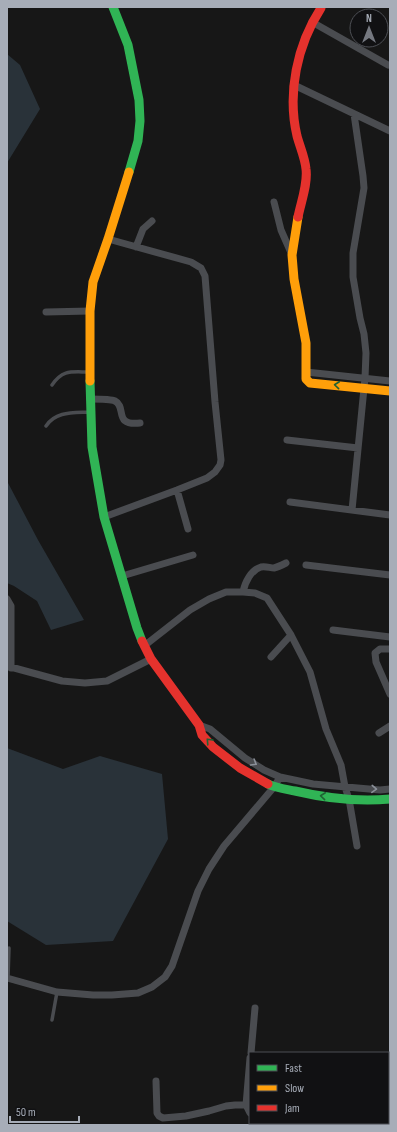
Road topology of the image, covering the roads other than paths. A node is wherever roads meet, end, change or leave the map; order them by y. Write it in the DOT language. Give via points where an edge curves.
graph roads {
  1 [pos="113,7"];
  2 [pos="321,8"];
  3 [pos="312,22"];
  4 [pos="388,65"];
  5 [pos="294,85"];
  6 [pos="354,114"];
  7 [pos="390,131"];
  8 [pos="274,202"];
  9 [pos="152,221"];
  10 [pos="108,239"];
  11 [pos="136,247"];
  12 [pos="292,255"];
  13 [pos="90,311"];
  14 [pos="46,312"];
  15 [pos="90,372"];
  16 [pos="306,376"];
  17 [pos="365,378"];
  18 [pos="390,381"];
  19 [pos="52,385"];
  20 [pos="364,388"];
  21 [pos="390,391"];
  22 [pos="90,399"];
  23 [pos="90,412"];
  24 [pos="140,423"];
  25 [pos="46,426"];
  26 [pos="287,440"];
  27 [pos="358,448"];
  28 [pos="177,490"];
  29 [pos="290,502"];
  30 [pos="352,510"];
  31 [pos="390,514"];
  32 [pos="104,516"];
  33 [pos="188,529"];
  34 [pos="193,555"];
  35 [pos="286,564"];
  36 [pos="306,565"];
  37 [pos="390,575"];
  38 [pos="122,576"];
  39 [pos="243,592"];
  40 [pos="7,599"];
  41 [pos="333,630"];
  42 [pos="291,635"];
  43 [pos="390,637"];
  44 [pos="144,646"];
  45 [pos="390,649"];
  46 [pos="271,657"];
  47 [pos="151,659"];
  48 [pos="9,667"];
  49 [pos="390,694"];
  50 [pos="199,725"];
  51 [pos="390,726"];
  52 [pos="379,733"];
  53 [pos="280,777"];
  54 [pos="274,787"];
  55 [pos="345,787"];
  56 [pos="390,789"];
  57 [pos="349,799"];
  58 [pos="390,799"];
  59 [pos="357,846"];
  60 [pos="9,948"];
  61 [pos="8,978"];
  62 [pos="57,992"];
  63 [pos="255,1008"];
  64 [pos="52,1020"];
  65 [pos="250,1052"];
  66 [pos="249,1070"];
  67 [pos="156,1081"];
  68 [pos="246,1106"];
  69 [pos="249,1111"];
  1 -- 10 [label="street" via="128,45 140,100 140,121 138,141"];
  2 -- 3 [label="street"];
  3 -- 4 [label="street"];
  3 -- 5 [label="street" via="304,40"];
  5 -- 6 [label="street"];
  5 -- 12 [label="street" via="297,136 306,169 306,181"];
  6 -- 7 [label="street"];
  6 -- 17 [label="street" via="364,188 353,253 353,277 364,334"];
  8 -- 12 [label="street" via="281,230"];
  9 -- 11 [label="street" via="143,229"];
  10 -- 11 [label="street"];
  10 -- 13 [label="street" via="93,282"];
  11 -- 28 [label="street" via="191,262 200,268 205,276 221,460 218,469 207,478"];
  12 -- 16 [label="street" via="306,343"];
  13 -- 14 [label="street"];
  13 -- 15 [label="street"];
  15 -- 19 [label="lane" via="64,373"];
  15 -- 22 [label="street"];
  16 -- 17 [label="street"];
  20 -- 16 [label="street, one-way" via="310,383"];
  17 -- 18 [label="street"];
  17 -- 20 [label="street"];
  20 -- 21 [label="street"];
  20 -- 27 [label="street"];
  22 -- 23 [label="street"];
  22 -- 24 [label="street" via="115,401 119,405 124,421"];
  23 -- 25 [label="lane" via="57,415 50,419"];
  23 -- 32 [label="street" via="92,447"];
  26 -- 27 [label="street"];
  27 -- 30 [label="street"];
  28 -- 32 [label="street"];
  28 -- 33 [label="street"];
  29 -- 30 [label="street"];
  30 -- 31 [label="street"];
  32 -- 38 [label="street"];
  34 -- 38 [label="street"];
  35 -- 39 [label="street" via="257,569 245,584"];
  36 -- 37 [label="street"];
  38 -- 44 [label="street"];
  39 -- 42 [label="street" via="267,598"];
  39 -- 44 [label="street" via="226,592 208,599"];
  40 -- 48 [label="street" via="11,606"];
  41 -- 43 [label="street"];
  42 -- 46 [label="street"];
  42 -- 55 [label="street" via="310,672 326,729 341,765"];
  44 -- 47 [label="street"];
  45 -- 49 [label="street" via="380,649 375,653 376,662"];
  47 -- 48 [label="street" via="108,681 85,683 62,681"];
  47 -- 50 [label="street"];
  50 -- 53 [label="street, one-way" via="210,729 245,758"];
  54 -- 50 [label="street, one-way" via="233,763 202,735"];
  51 -- 52 [label="street"];
  53 -- 54 [label="street"];
  53 -- 55 [label="street"];
  57 -- 54 [label="street, one-way" via="311,795"];
  54 -- 62 [label="street" via="208,869 172,966 165,977 138,993 93,995"];
  55 -- 56 [label="street, one-way"];
  55 -- 57 [label="street"];
  57 -- 58 [label="street"];
  57 -- 59 [label="street"];
  60 -- 61 [label="lane"];
  61 -- 62 [label="street"];
  62 -- 64 [label="lane"];
  63 -- 65 [label="street"];
  66 -- 68 [label="street"];
  67 -- 68 [label="street" via="157,1113 162,1118 186,1116 226,1106"];
  68 -- 69 [label="street"];
}
